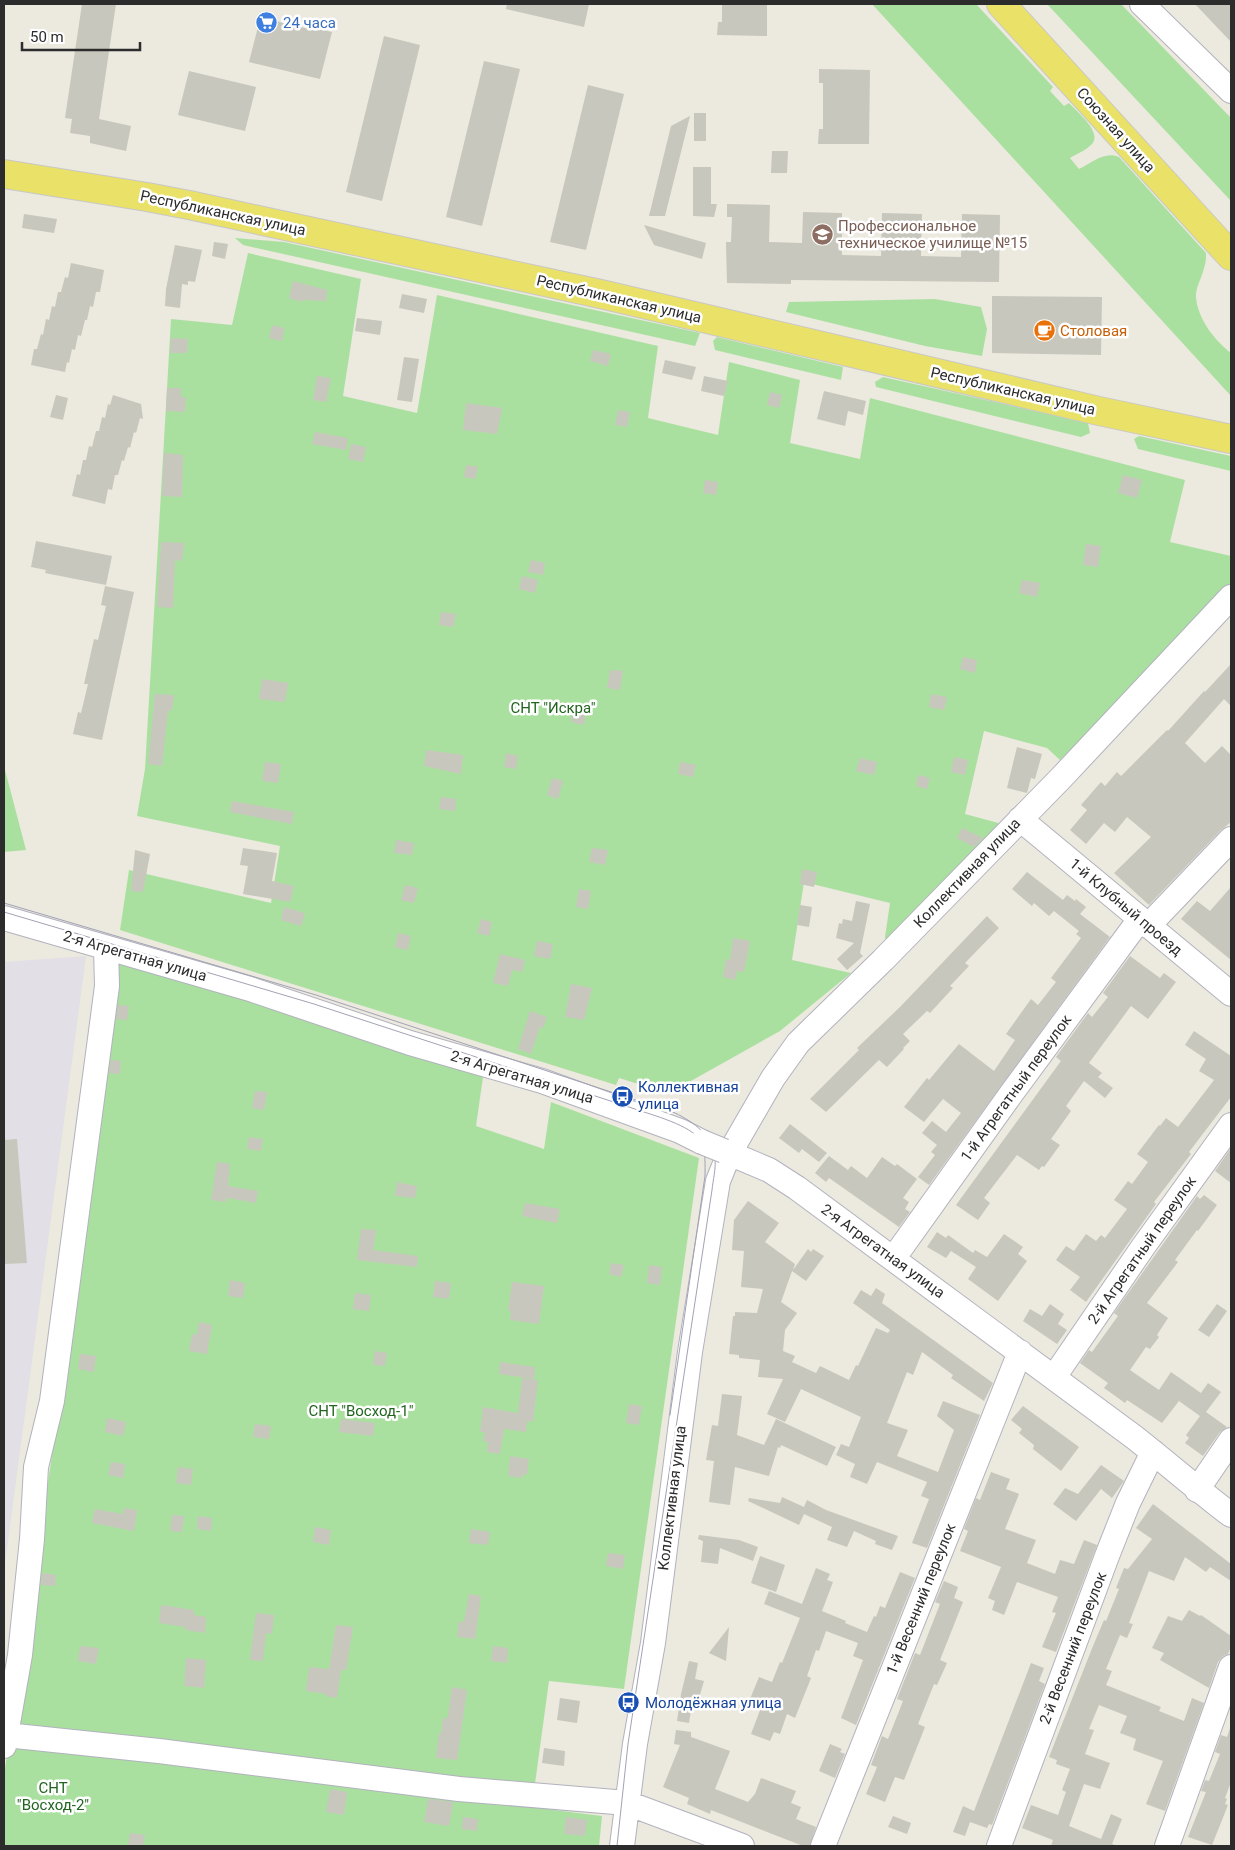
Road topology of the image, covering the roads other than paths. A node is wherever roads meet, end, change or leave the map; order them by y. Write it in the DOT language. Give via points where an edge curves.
graph roads {
  1 [pos="1000,4"];
  2 [pos="1142,4"];
  3 [pos="1231,91"];
  4 [pos="4,174"];
  5 [pos="1231,256"];
  6 [pos="1231,439"];
  7 [pos="1231,597"];
  8 [pos="1020,819"];
  9 [pos="1231,839"];
  10 [pos="4,918"];
  11 [pos="1144,922"];
  12 [pos="106,948"];
  13 [pos="1231,994"];
  14 [pos="1231,1125"];
  15 [pos="726,1153"];
  16 [pos="893,1259"];
  17 [pos="1020,1352"];
  18 [pos="1054,1377"];
  19 [pos="1231,1440"];
  20 [pos="1153,1452"];
  21 [pos="1198,1490"];
  22 [pos="1231,1515"];
  23 [pos="1231,1668"];
  24 [pos="5,1740"];
  25 [pos="627,1803"];
  26 [pos="622,1846"];
  27 [pos="742,1846"];
  28 [pos="823,1846"];
  29 [pos="999,1846"];
  30 [pos="1167,1846"];
  1 -- 5 [label="main road, Союзная улица"];
  2 -- 3 [label="street"];
  4 -- 6 [label="main road, Республиканская улица" via="147,197 586,291"];
  7 -- 8 [label="street, Коллективная улица"];
  8 -- 11 [label="street, 1-й Клубный проезд"];
  8 -- 15 [label="street, Коллективная улица" via="798,1043"];
  9 -- 11 [label="street, 1-й Агрегатный переулок"];
  10 -- 12 [label="street, 2-я Агрегатная улица"];
  11 -- 13 [label="street, 1-й Клубный проезд"];
  11 -- 16 [label="street, 1-й Агрегатный переулок" via="1011,1094"];
  12 -- 15 [label="street, 2-я Агрегатная улица, bridge" via="250,989 410,1043 542,1081 680,1131"];
  12 -- 24 [label="street" via="105,1006 52,1401 36,1467 20,1655"];
  14 -- 18 [label="street, 2-й Агрегатный переулок"];
  15 -- 16 [label="street, 2-я Агрегатная улица" via="769,1170 790,1183"];
  15 -- 25 [label="street, Коллективная улица" via="718,1181 690,1352 653,1643"];
  16 -- 17 [label="street, 2-я Агрегатная улица"];
  17 -- 18 [label="street, 2-я Агрегатная улица"];
  17 -- 28 [label="street, 1-й Весенний переулок"];
  18 -- 20 [label="street, 2-я Агрегатная улица"];
  19 -- 21 [label="street"];
  20 -- 21 [label="street, 2-я Агрегатная улица"];
  20 -- 29 [label="street, 2-й Весенний переулок" via="1128,1502"];
  21 -- 22 [label="street, 2-я Агрегатная улица"];
  23 -- 30 [label="street"];
  24 -- 25 [label="street" via="159,1751 459,1789"];
  25 -- 26 [label="street, Коллективная улица"];
  25 -- 27 [label="street"];
}
